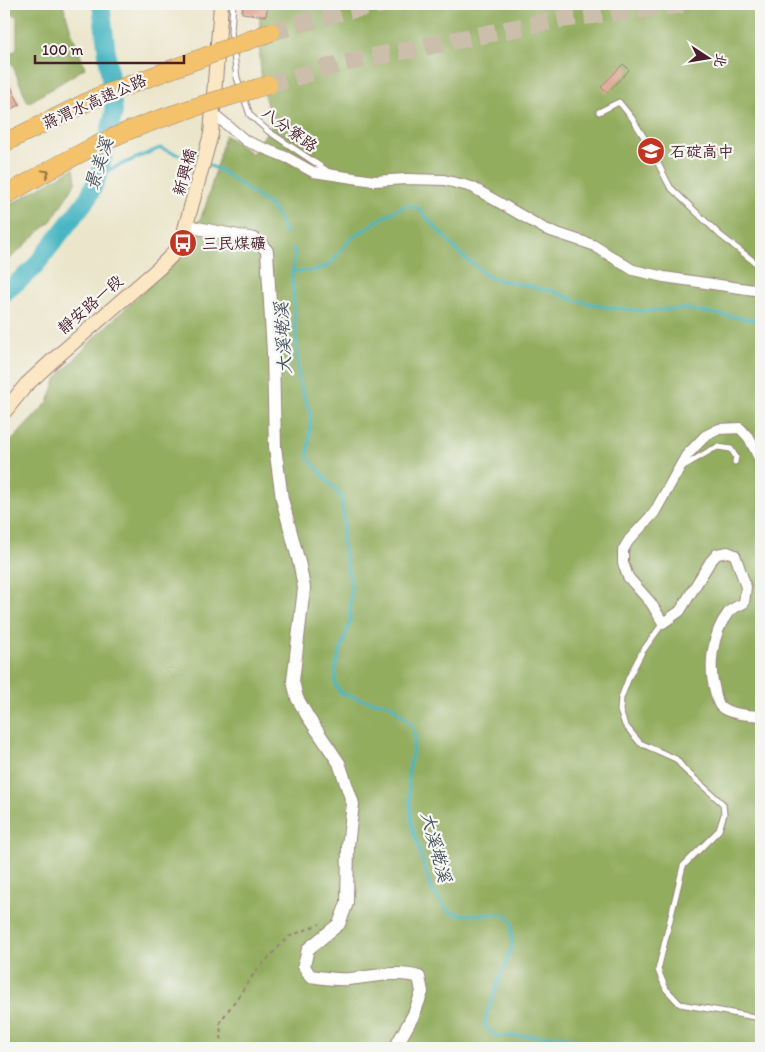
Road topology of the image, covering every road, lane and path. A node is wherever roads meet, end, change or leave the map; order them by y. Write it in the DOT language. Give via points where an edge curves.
graph roads {
  1 [pos="220,4"];
  2 [pos="233,4"];
  3 [pos="270,32"];
  4 [pos="268,85"];
  5 [pos="599,112"];
  6 [pos="214,114"];
  7 [pos="4,143"];
  8 [pos="335,176"];
  9 [pos="4,196"];
  10 [pos="188,222"];
  11 [pos="761,267"];
  12 [pos="761,291"];
  13 [pos="4,412"];
  14 [pos="734,462"];
  15 [pos="761,462"];
  16 [pos="679,469"];
  17 [pos="663,623"];
  18 [pos="761,716"];
  19 [pos="339,924"];
  20 [pos="761,1020"];
  21 [pos="222,1048"];
  22 [pos="396,1048"];
  1 -- 6 [label="main road"];
  2 -- 8 [label="lane, 八分寮路" via="231,31 237,78 250,115 268,131"];
  3 -- 7 [label="highway, 蔣渭水高速公路, bridge" via="97,96"];
  9 -- 4 [label="highway, one-way, bridge" via="128,131 187,108"];
  5 -- 11 [label="lane" via="619,102 642,134 670,187 720,235"];
  6 -- 8 [label="street" via="246,141 313,172"];
  6 -- 10 [label="main road, 新興橋"];
  8 -- 12 [label="street" via="374,181 444,180 472,187 545,229 593,246 633,270"];
  10 -- 13 [label="main road, 靜安路一段" via="182,240 165,262 26,385"];
  10 -- 19 [label="street" via="254,239 267,251 275,447 282,499 304,588 293,681 297,698 339,763 352,804 347,904"];
  14 -- 16 [label="lane" via="736,457 731,449 718,447"];
  15 -- 16 [label="street" via="740,428 720,429 705,436 686,456"];
  16 -- 17 [label="street" via="654,513 623,550 628,577 651,603"];
  17 -- 18 [label="street" via="680,611 717,554 728,552 736,555 746,587 744,603 728,611 717,632 712,657 713,685 722,707"];
  17 -- 20 [label="lane" via="629,677 620,711 625,725 640,743 676,759 722,804 724,814 719,830 683,866 658,970 666,989 680,1004"];
  19 -- 21 [label="path" via="323,923 288,937 262,964 220,1022"];
  19 -- 22 [label="street" via="308,949 304,966 310,976 329,980 406,973 419,977 422,992"];
}
